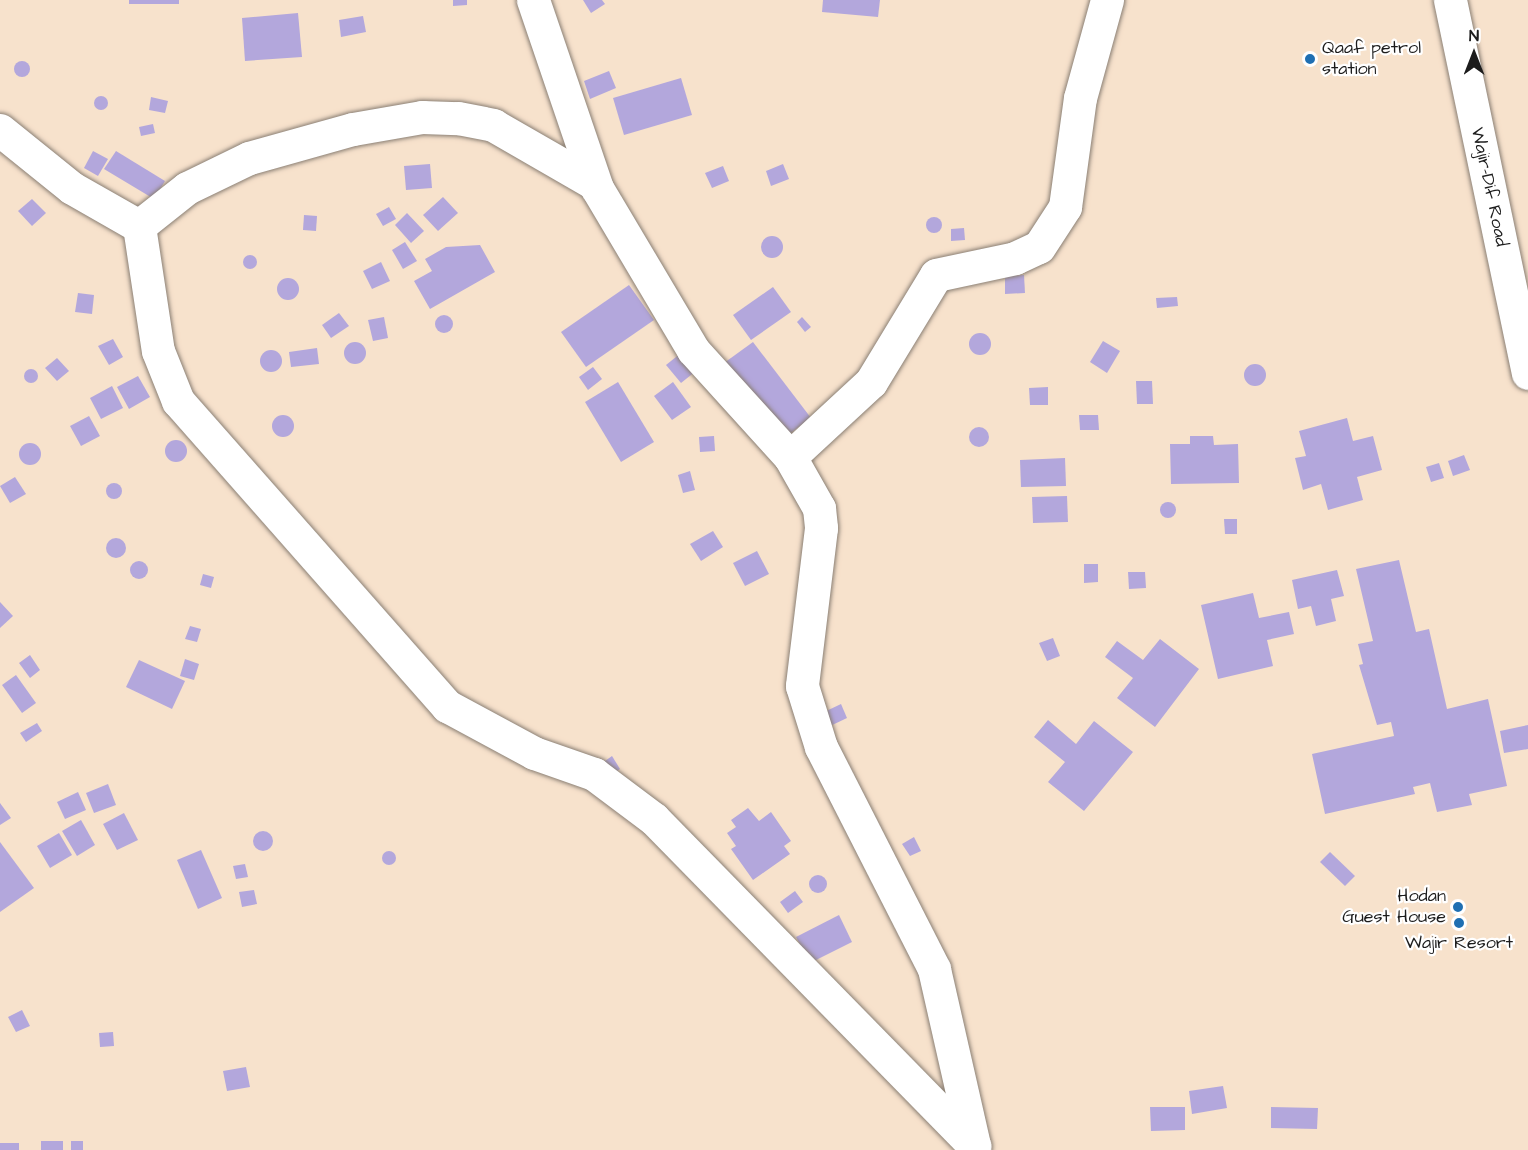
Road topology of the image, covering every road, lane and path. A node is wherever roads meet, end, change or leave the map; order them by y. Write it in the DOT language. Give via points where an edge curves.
graph roads {
  1 [pos="533,0"];
  2 [pos="1107,0"];
  3 [pos="1450,0"];
  4 [pos="0,130"];
  5 [pos="597,188"];
  6 [pos="138,226"];
  7 [pos="1528,373"];
  8 [pos="790,457"];
  9 [pos="975,1148"];
  1 -- 5 [label="street"];
  2 -- 8 [label="street" via="1080,98 1065,207 1039,247 1015,258 936,275 871,382"];
  3 -- 7 [label="street, Wajir-Dif Road"];
  4 -- 6 [label="street" via="72,188"];
  5 -- 6 [label="street" via="541,150 493,125 422,117 353,129 249,158 187,188"];
  5 -- 8 [label="street" via="693,350"];
  6 -- 9 [label="street" via="158,351 178,401 447,706 534,753 594,774 654,819"];
  8 -- 9 [label="street" via="809,485 819,508 821,528 802,686 821,747 934,969"];
}
